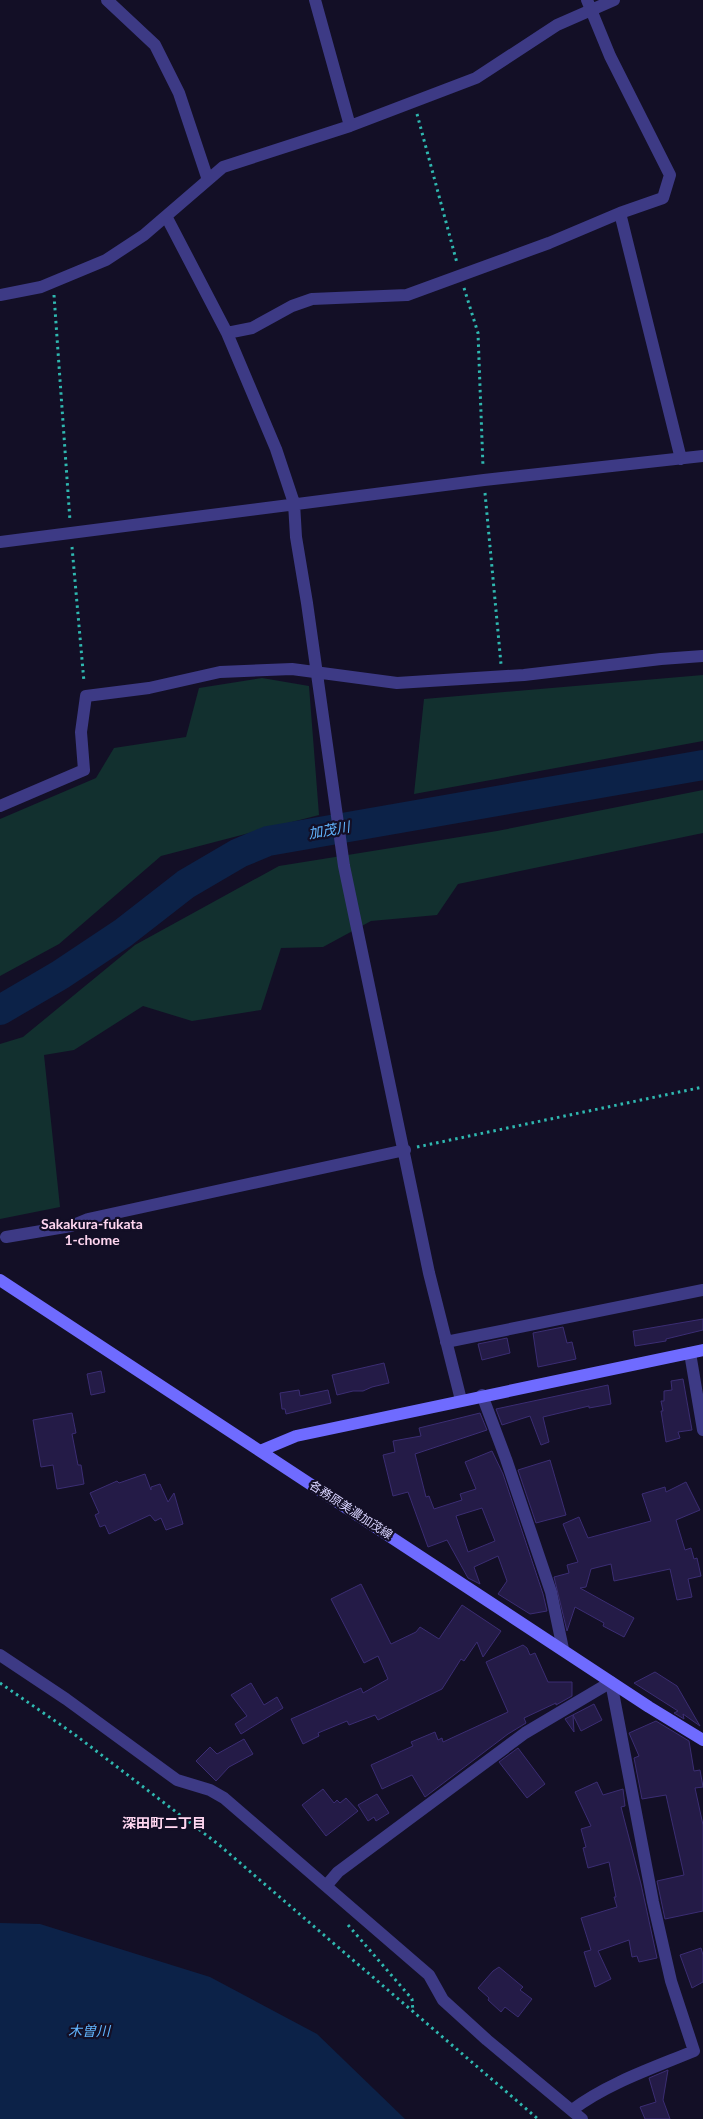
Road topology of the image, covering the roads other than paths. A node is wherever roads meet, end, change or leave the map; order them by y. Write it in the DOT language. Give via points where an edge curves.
graph roads {
  1 [pos="107,0"];
  2 [pos="315,0"];
  3 [pos="614,0"];
  4 [pos="589,5"];
  5 [pos="350,126"];
  6 [pos="208,180"];
  7 [pos="620,213"];
  8 [pos="166,216"];
  9 [pos="0,295"];
  10 [pos="227,333"];
  11 [pos="703,456"];
  12 [pos="681,459"];
  13 [pos="294,503"];
  14 [pos="0,542"];
  15 [pos="703,656"];
  16 [pos="316,672"];
  17 [pos="0,806"];
  18 [pos="405,1150"];
  19 [pos="6,1238"];
  20 [pos="0,1280"];
  21 [pos="703,1290"];
  22 [pos="446,1342"];
  23 [pos="703,1350"];
  24 [pos="690,1353"];
  25 [pos="482,1395"];
  26 [pos="461,1400"];
  27 [pos="703,1430"];
  28 [pos="260,1450"];
  29 [pos="563,1649"];
  30 [pos="0,1655"];
  31 [pos="611,1682"];
  32 [pos="703,1740"];
  33 [pos="326,1886"];
  34 [pos="572,2110"];
  35 [pos="582,2119"];
  1 -- 6 [label="street" via="155,45 179,93"];
  2 -- 5 [label="street"];
  3 -- 4 [label="street"];
  4 -- 5 [label="street" via="476,78"];
  4 -- 7 [label="street" via="610,56 670,175 662,198"];
  5 -- 6 [label="street" via="223,167"];
  6 -- 8 [label="street"];
  7 -- 10 [label="street" via="407,295 312,299 252,328"];
  7 -- 12 [label="street"];
  8 -- 9 [label="street" via="106,260 41,287"];
  8 -- 10 [label="street"];
  10 -- 13 [label="street" via="276,449"];
  11 -- 12 [label="street"];
  12 -- 13 [label="street"];
  13 -- 14 [label="street"];
  13 -- 16 [label="street"];
  15 -- 16 [label="street" via="397,683"];
  16 -- 17 [label="street" via="292,669 220,672 149,688 86,696 81,732 84,770"];
  16 -- 18 [label="street" via="344,866"];
  18 -- 19 [label="street"];
  18 -- 22 [label="street"];
  20 -- 28 [label="main road, 各務原美濃加茂線"];
  21 -- 22 [label="street"];
  22 -- 26 [label="street"];
  23 -- 24 [label="main road"];
  24 -- 25 [label="main road"];
  24 -- 27 [label="street"];
  25 -- 26 [label="main road"];
  25 -- 29 [label="street" via="551,1592"];
  26 -- 28 [label="main road" via="296,1436"];
  28 -- 29 [label="main road, 各務原美濃加茂線"];
  29 -- 31 [label="main road, 各務原美濃加茂線"];
  30 -- 33 [label="street" via="177,1780 224,1798"];
  31 -- 32 [label="main road, 各務原美濃加茂線"];
  31 -- 33 [label="street" via="517,1738 338,1872"];
  31 -- 34 [label="street" via="653,1902 671,1981 694,2051 632,2076"];
  33 -- 34 [label="street" via="429,1975 444,2000 487,2040"];
  34 -- 35 [label="street"];
}
